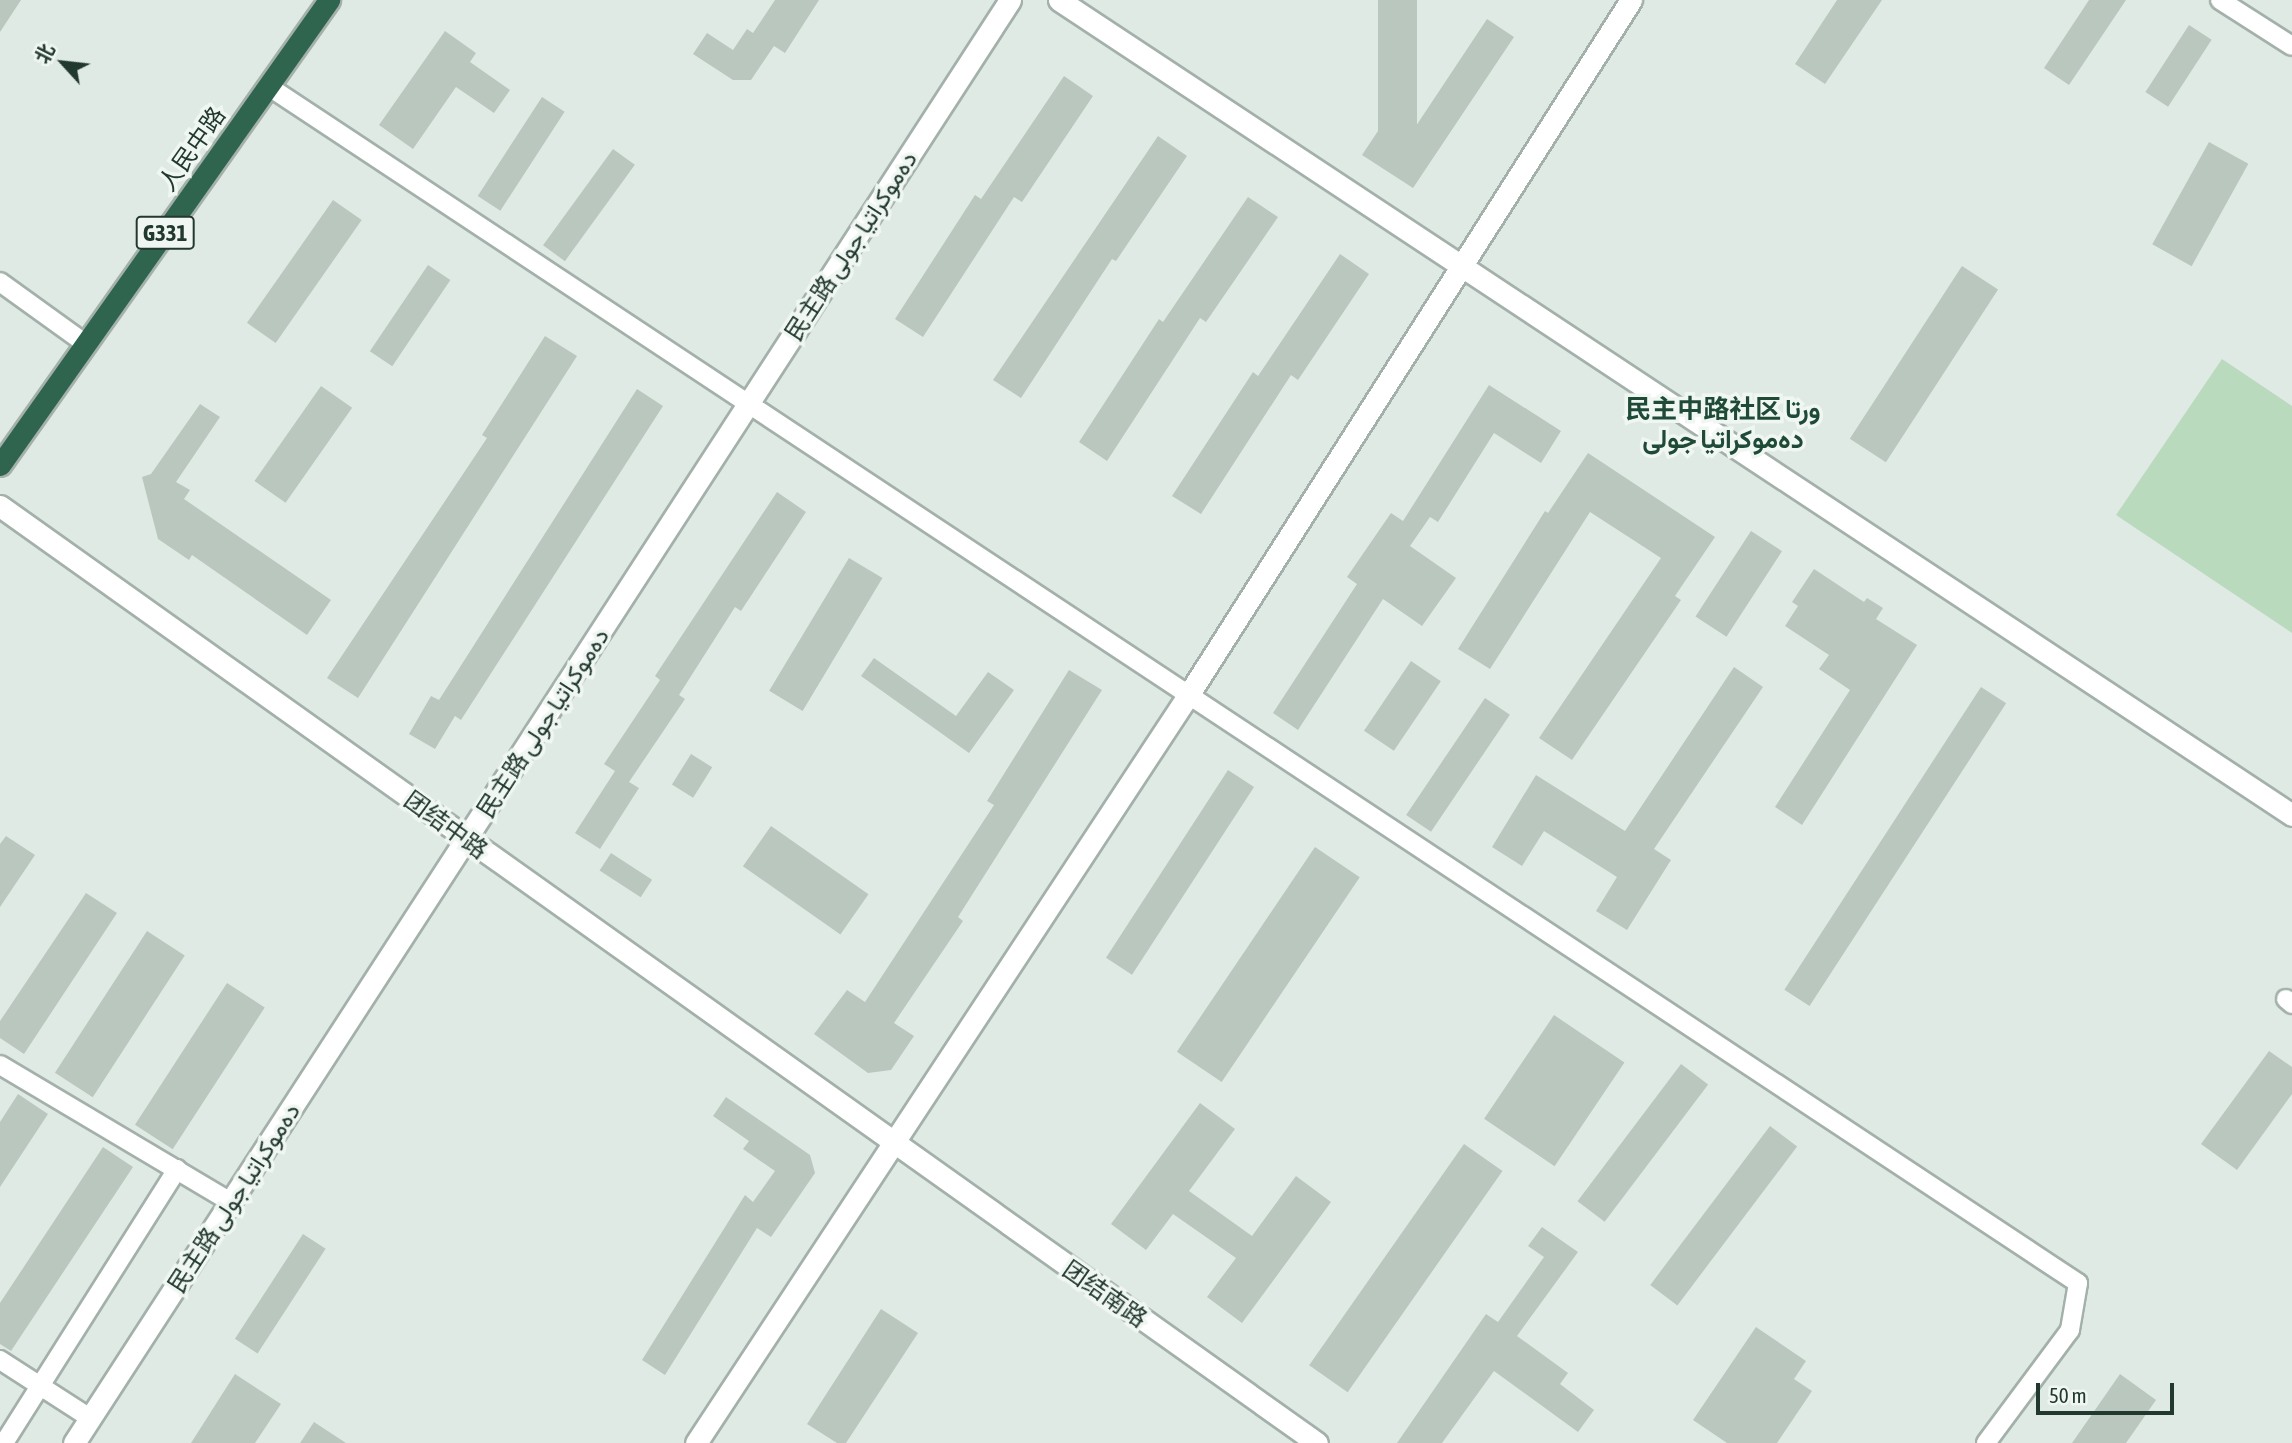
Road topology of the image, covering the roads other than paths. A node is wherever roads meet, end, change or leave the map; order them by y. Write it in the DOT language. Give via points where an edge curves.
graph roads {
  1 [pos="329,0"];
  2 [pos="1010,0"];
  3 [pos="1059,0"];
  4 [pos="1631,0"];
  5 [pos="2220,0"];
  6 [pos="2292,46"];
  7 [pos="268,86"];
  8 [pos="1460,267"];
  9 [pos="0,282"];
  10 [pos="86,344"];
  11 [pos="749,404"];
  12 [pos="0,465"];
  13 [pos="0,506"];
  14 [pos="1189,694"];
  15 [pos="2292,815"];
  16 [pos="468,840"];
  17 [pos="0,1065"];
  18 [pos="892,1145"];
  19 [pos="177,1169"];
  20 [pos="231,1202"];
  21 [pos="0,1360"];
  22 [pos="41,1386"];
  23 [pos="90,1418"];
  24 [pos="4,1443"];
  25 [pos="74,1443"];
  26 [pos="696,1443"];
  27 [pos="1317,1443"];
  28 [pos="1986,1443"];
  1 -- 7 [label="highway, 人民中路 / G331"];
  2 -- 11 [label="street, 民主路 دەموكراتيا جولى"];
  3 -- 8 [label="street"];
  4 -- 8 [label="street"];
  5 -- 6 [label="street"];
  7 -- 10 [label="highway, 人民中路 / G331"];
  7 -- 11 [label="street"];
  8 -- 14 [label="street"];
  8 -- 15 [label="street"];
  9 -- 10 [label="street"];
  10 -- 12 [label="highway, 人民中路 / G331"];
  11 -- 14 [label="street"];
  11 -- 16 [label="street, 民主路 دەموكراتيا جولى"];
  13 -- 16 [label="street, 团结中路"];
  14 -- 18 [label="street"];
  14 -- 28 [label="street" via="2078,1283 2070,1330"];
  16 -- 18 [label="street, 团结中路"];
  16 -- 20 [label="street, 民主路 دەموكراتيا جولى"];
  17 -- 19 [label="street"];
  18 -- 26 [label="street"];
  18 -- 27 [label="street, 团结南路"];
  19 -- 20 [label="street"];
  19 -- 22 [label="street"];
  20 -- 23 [label="street, 民主路 دەموكراتيا جولى"];
  21 -- 22 [label="street"];
  22 -- 23 [label="street"];
  22 -- 24 [label="street"];
  23 -- 25 [label="street, 民主路 دەموكراتيا جولى"];
}
